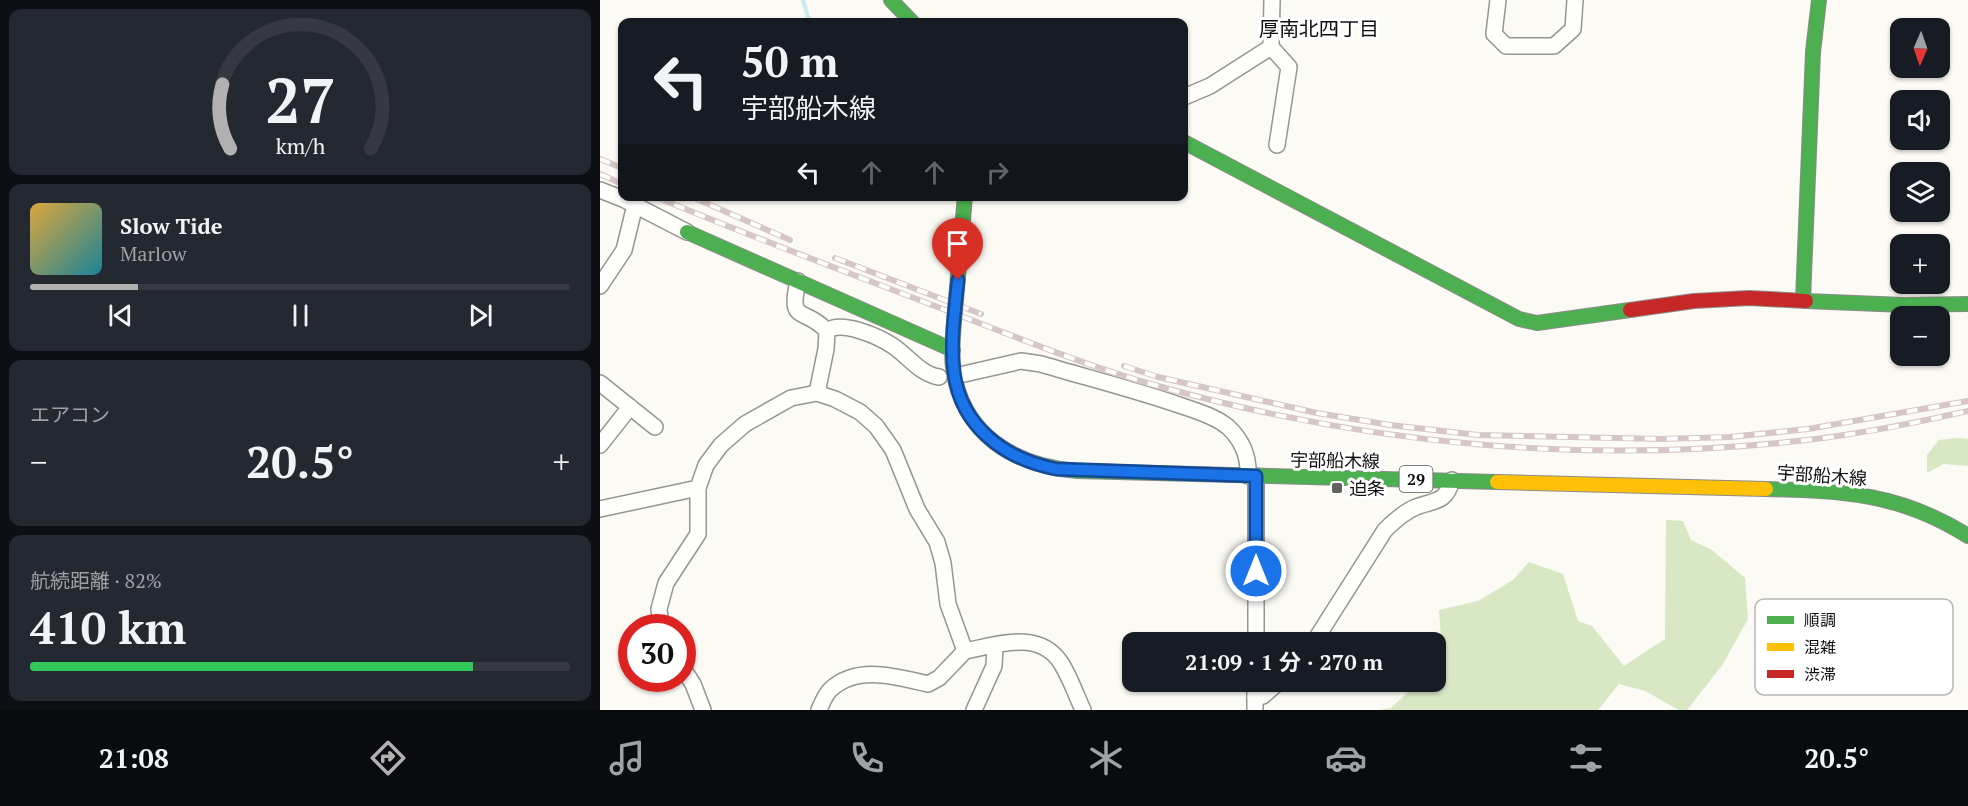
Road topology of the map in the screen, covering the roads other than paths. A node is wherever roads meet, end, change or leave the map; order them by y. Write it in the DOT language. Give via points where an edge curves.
graph roads {
  1 [pos="891,0"];
  2 [pos="1272,0"];
  3 [pos="1498,0"];
  4 [pos="1575,0"];
  5 [pos="1819,0"];
  6 [pos="908,18"];
  7 [pos="1271,47"];
  8 [pos="1188,95"];
  9 [pos="1188,144"];
  10 [pos="1277,145"];
  11 [pos="600,189"];
  12 [pos="618,197"];
  13 [pos="626,201"];
  14 [pos="965,201"];
  15 [pos="635,205"];
  16 [pos="687,232"];
  17 [pos="798,281"];
  18 [pos="600,286"];
  19 [pos="1803,300"];
  20 [pos="1968,304"];
  21 [pos="826,331"];
  22 [pos="952,350"];
  23 [pos="964,374"];
  24 [pos="939,377"];
  25 [pos="600,383"];
  26 [pos="817,393"];
  27 [pos="630,407"];
  28 [pos="655,427"];
  29 [pos="600,445"];
  30 [pos="1252,476"];
  31 [pos="1452,480"];
  32 [pos="698,488"];
  33 [pos="600,508"];
  34 [pos="1968,536"];
  35 [pos="660,614"];
  36 [pos="1256,632"];
  37 [pos="1320,632"];
  38 [pos="995,645"];
  39 [pos="965,651"];
  40 [pos="696,692"];
  41 [pos="1268,692"];
  42 [pos="1252,706"];
  43 [pos="703,710"];
  44 [pos="819,710"];
  45 [pos="974,710"];
  46 [pos="1083,710"];
  1 -- 6 [label="street"];
  2 -- 7 [label="street"];
  3 -- 4 [label="street" via="1494,34 1506,46 1554,46 1573,29"];
  5 -- 19 [label="street" via="1813,52"];
  7 -- 8 [label="street" via="1210,86"];
  7 -- 10 [label="street" via="1289,67"];
  9 -- 19 [label="street" via="1519,319 1552,322 1694,301"];
  11 -- 12 [label="street"];
  13 -- 15 [label="street"];
  14 -- 22 [label="street, 宇部船木線 / 29, bridge"];
  15 -- 16 [label="street"];
  15 -- 18 [label="street" via="624,250"];
  16 -- 17 [label="street"];
  17 -- 21 [label="street" via="793,304 797,312"];
  17 -- 22 [label="street"];
  19 -- 20 [label="street"];
  21 -- 24 [label="street" via="833,326 849,327 891,345 923,371"];
  21 -- 26 [label="street"];
  22 -- 30 [label="street, 宇部船木線 / 29" via="960,398 970,416 995,444 1023,460 1077,471"];
  23 -- 30 [label="street" via="1021,361 1041,364 1193,410 1227,426 1240,442"];
  25 -- 27 [label="street"];
  26 -- 32 [label="street" via="791,398 746,424 721,445 706,465"];
  26 -- 39 [label="street" via="860,412 893,450 917,509 937,542 948,604"];
  27 -- 28 [label="street"];
  27 -- 29 [label="street"];
  30 -- 31 [label="street, 宇部船木線 / 29"];
  30 -- 36 [label="street"];
  31 -- 34 [label="street, 宇部船木線 / 29" via="1833,491 1907,504"];
  31 -- 37 [label="street" via="1449,492 1438,501 1415,508 1385,530"];
  32 -- 33 [label="street"];
  32 -- 35 [label="street" via="698,534 666,583"];
  38 -- 39 [label="street"];
  38 -- 45 [label="street" via="994,666"];
  38 -- 46 [label="street" via="1027,642 1040,644 1051,652 1060,662"];
  39 -- 44 [label="street" via="928,684 882,674 846,678 828,691"];
  40 -- 43 [label="street"];
  41 -- 42 [label="street"];
}
